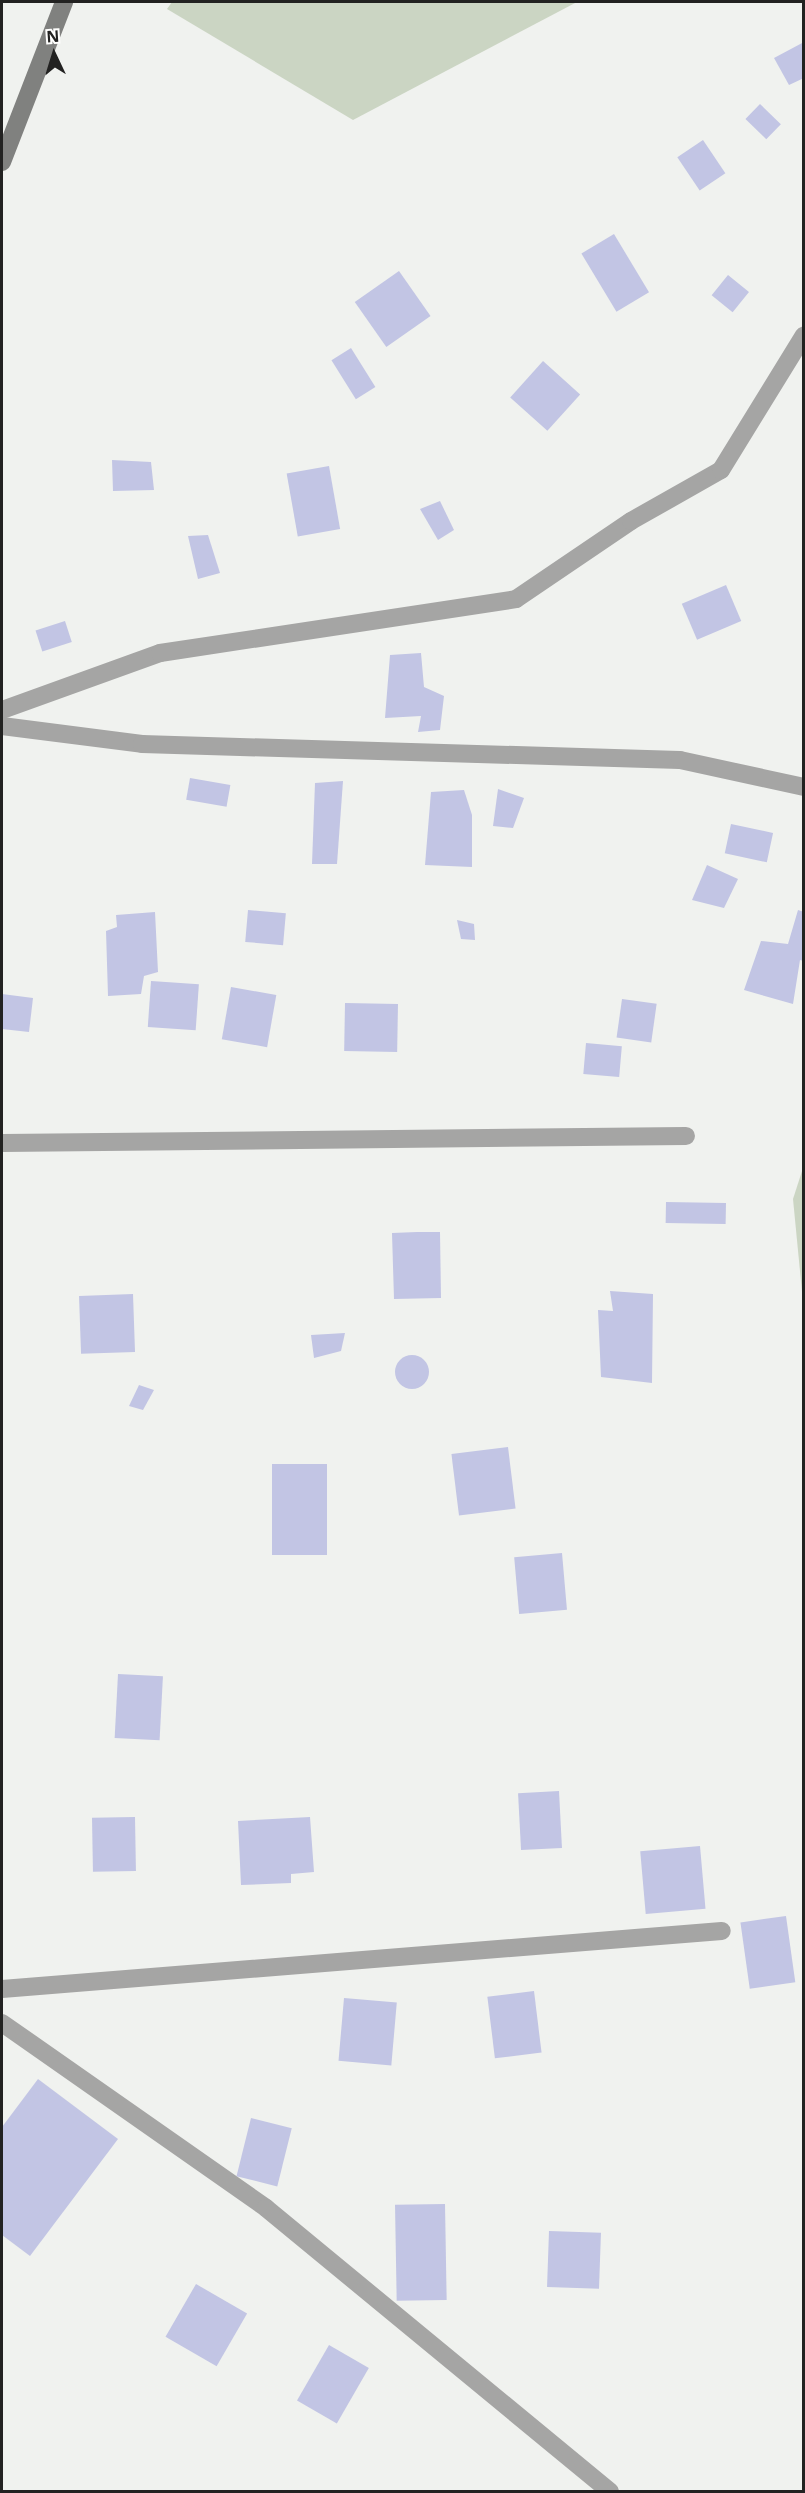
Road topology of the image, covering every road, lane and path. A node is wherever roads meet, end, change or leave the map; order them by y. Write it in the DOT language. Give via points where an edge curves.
graph roads {
  1 [pos="64,2"];
  2 [pos="2,162"];
  3 [pos="804,335"];
  4 [pos="2,710"];
  5 [pos="2,726"];
  6 [pos="804,787"];
  7 [pos="686,1136"];
  8 [pos="2,1143"];
  9 [pos="722,1931"];
  10 [pos="2,1989"];
  11 [pos="2,2023"];
  12 [pos="610,2492"];
  1 -- 2 [label="main road"];
  3 -- 4 [label="street" via="721,470 631,521 516,599 160,653"];
  5 -- 6 [label="street" via="142,744 680,760"];
  7 -- 8 [label="street"];
  9 -- 10 [label="street"];
  11 -- 12 [label="street" via="266,2208"];
}
